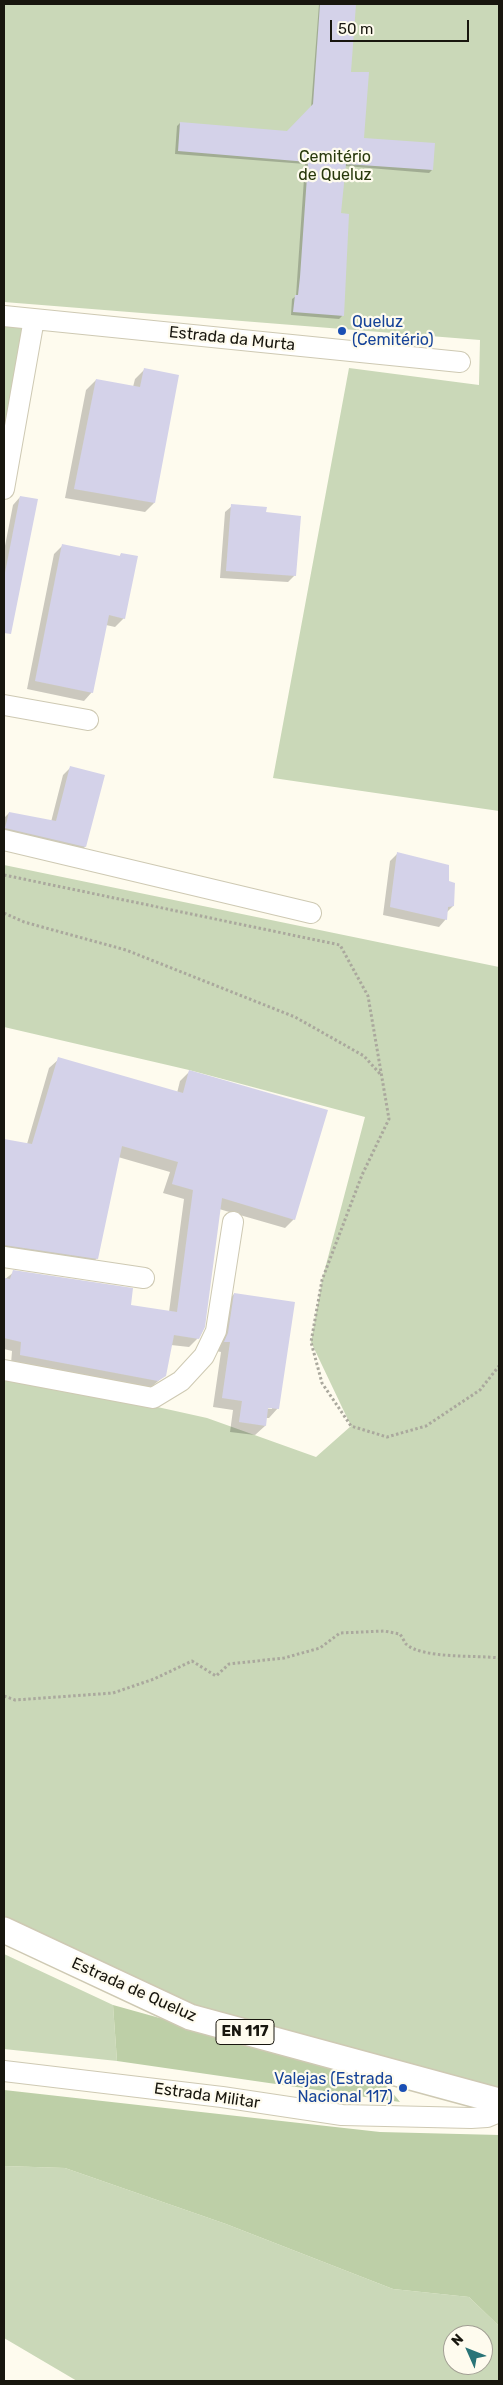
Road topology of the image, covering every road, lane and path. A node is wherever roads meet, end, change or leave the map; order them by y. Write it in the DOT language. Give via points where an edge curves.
graph roads {
  1 [pos="4,316"];
  2 [pos="34,319"];
  3 [pos="460,362"];
  4 [pos="4,489"];
  5 [pos="4,705"];
  6 [pos="88,720"];
  7 [pos="4,840"];
  8 [pos="4,875"];
  9 [pos="4,913"];
  10 [pos="311,913"];
  11 [pos="382,1076"];
  12 [pos="233,1222"];
  13 [pos="4,1257"];
  14 [pos="144,1278"];
  15 [pos="499,1366"];
  16 [pos="4,1370"];
  17 [pos="499,1658"];
  18 [pos="4,1696"];
  19 [pos="4,1930"];
  20 [pos="4,2071"];
  21 [pos="499,2101"];
  22 [pos="499,2112"];
  1 -- 2 [label="street, Estrada da Murta"];
  2 -- 3 [label="street, Estrada da Murta"];
  2 -- 4 [label="street"];
  5 -- 6 [label="street"];
  7 -- 10 [label="street"];
  8 -- 11 [label="path" via="340,945 368,996"];
  9 -- 11 [label="path" via="24,922 126,950 295,1016 364,1056"];
  11 -- 15 [label="path" via="389,1119 362,1175 322,1280 311,1342 322,1383 351,1426 387,1437 426,1426 480,1390"];
  12 -- 16 [label="street" via="216,1331 204,1356 181,1381 152,1398"];
  13 -- 14 [label="street"];
  17 -- 18 [label="path" via="441,1656 407,1645 400,1634 384,1631 340,1633 320,1648 284,1658 229,1664 216,1676 192,1661 113,1693 15,1700"];
  19 -- 21 [label="main road, Estrada de Queluz / EN 117" via="190,2017"];
  20 -- 22 [label="street, Estrada Militar" via="222,2097 342,2116 471,2118"];
}
